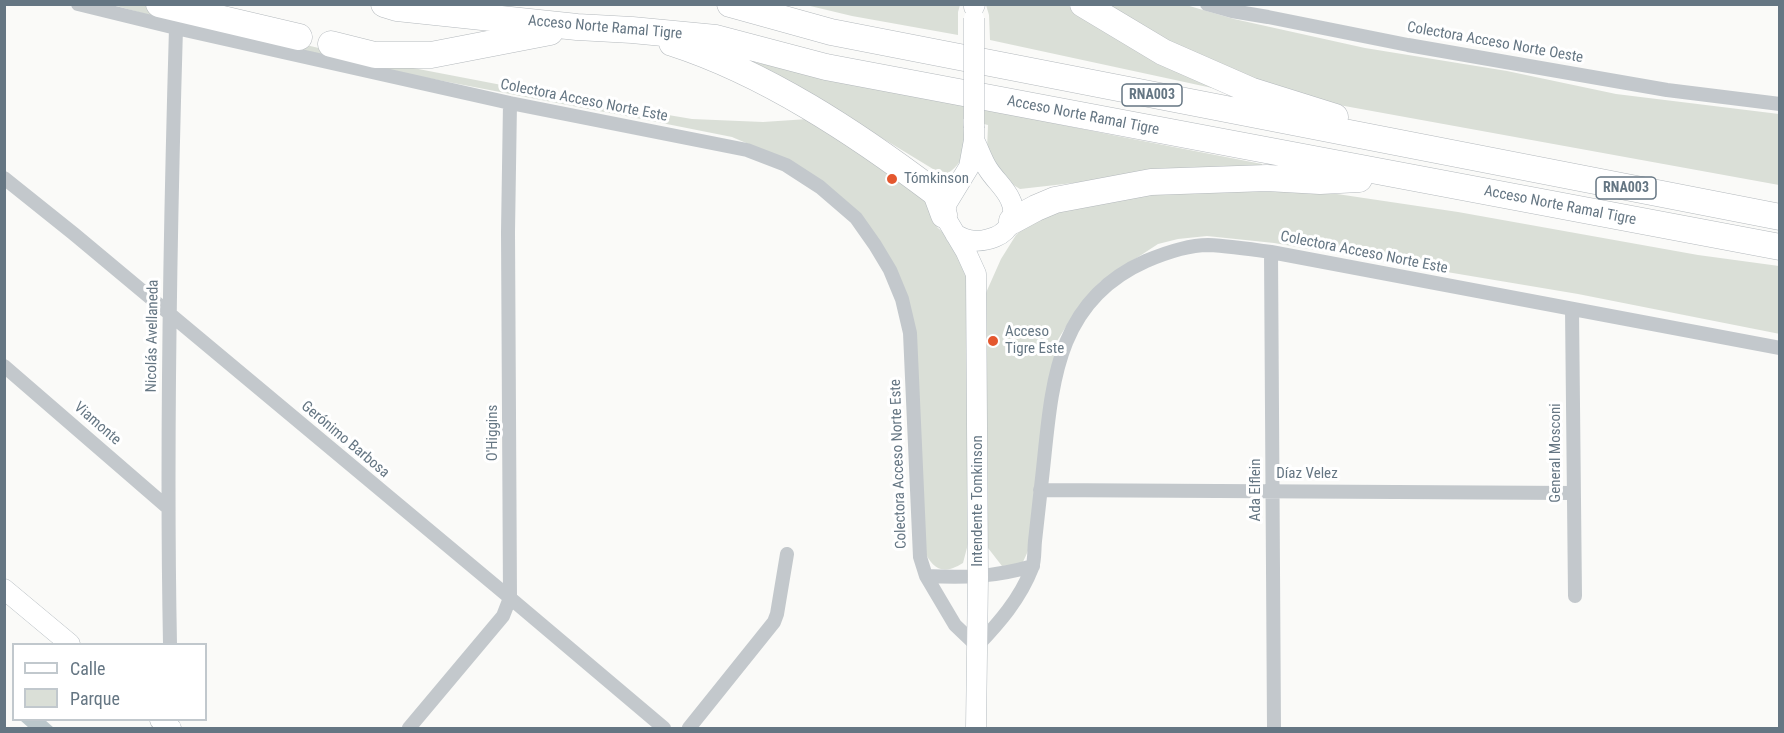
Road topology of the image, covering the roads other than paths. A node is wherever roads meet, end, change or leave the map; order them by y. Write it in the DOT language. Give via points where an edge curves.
graph roads {
  1 [pos="78,4"];
  2 [pos="159,4"];
  3 [pos="384,4"];
  4 [pos="730,4"];
  5 [pos="1083,4"];
  6 [pos="1207,4"];
  7 [pos="974,8"];
  8 [pos="1268,11"];
  9 [pos="577,27"];
  10 [pos="176,28"];
  11 [pos="632,30"];
  12 [pos="299,37"];
  13 [pos="331,44"];
  14 [pos="510,103"];
  15 [pos="1779,104"];
  16 [pos="974,134"];
  17 [pos="1473,159"];
  18 [pos="4,178"];
  19 [pos="1408,178"];
  20 [pos="1779,217"];
  21 [pos="949,225"];
  22 [pos="1006,228"];
  23 [pos="1779,247"];
  24 [pos="1271,252"];
  25 [pos="976,274"];
  26 [pos="1572,309"];
  27 [pos="170,315"];
  28 [pos="1779,348"];
  29 [pos="4,366"];
  30 [pos="1041,490"];
  31 [pos="1272,490"];
  32 [pos="1572,493"];
  33 [pos="167,507"];
  34 [pos="787,554"];
  35 [pos="1033,566"];
  36 [pos="926,576"];
  37 [pos="978,577"];
  38 [pos="4,590"];
  39 [pos="1575,596"];
  40 [pos="510,598"];
  41 [pos="68,643"];
  42 [pos="170,643"];
  43 [pos="977,646"];
  44 [pos="410,729"];
  45 [pos="664,729"];
  46 [pos="689,729"];
  47 [pos="976,729"];
  48 [pos="1274,729"];
  1 -- 10 [label="street, Colectora Acceso Norte Este"];
  2 -- 12 [label="highway"];
  3 -- 9 [label="highway, Acceso Norte Ramal Tigre / RNA003"];
  4 -- 17 [label="highway, Acceso Norte Ramal Tigre / RNA003" via="831,32"];
  5 -- 17 [label="highway" via="1163,52 1252,91"];
  6 -- 8 [label="street, Colectora Acceso Norte Oeste" via="1232,11"];
  7 -- 16 [label="street, bridge"];
  8 -- 15 [label="street, Colectora Acceso Norte Oeste" via="1408,45 1655,88"];
  9 -- 11 [label="highway, Acceso Norte Ramal Tigre / RNA003"];
  9 -- 13 [label="highway" via="431,55 375,55"];
  10 -- 14 [label="street, Colectora Acceso Norte Este"];
  10 -- 27 [label="street, Nicolás Avellaneda"];
  11 -- 19 [label="highway, Acceso Norte Ramal Tigre / RNA003" via="716,38 826,67"];
  11 -- 21 [label="highway" via="720,61 804,103 933,192"];
  14 -- 36 [label="street, Colectora Acceso Norte Este" via="747,150 786,165 856,218 890,270 910,333 920,557"];
  14 -- 40 [label="street, O'Higgins"];
  16 -- 21 [label="street" via="969,167 947,203"];
  16 -- 22 [label="street" via="988,170 1011,200 1013,211"];
  17 -- 20 [label="highway, Acceso Norte Ramal Tigre / RNA003"];
  18 -- 27 [label="street, Gerónimo Barbosa"];
  19 -- 22 [label="highway" via="1151,183 1055,200"];
  19 -- 23 [label="highway, Acceso Norte Ramal Tigre / RNA003"];
  21 -- 22 [label="street" via="965,240 977,242"];
  21 -- 25 [label="street, Intendente Tomkinson"];
  22 -- 25 [label="street"];
  24 -- 26 [label="street, Colectora Acceso Norte Este"];
  24 -- 30 [label="street, Colectora Acceso Norte Este" via="1206,245 1169,252 1132,268 1083,309 1068,335 1056,375"];
  24 -- 31 [label="street, Ada Elflein"];
  25 -- 37 [label="street, Intendente Tomkinson"];
  26 -- 28 [label="street, Colectora Acceso Norte Este"];
  26 -- 32 [label="street, General Mosconi"];
  27 -- 33 [label="street, Nicolás Avellaneda"];
  27 -- 40 [label="street, Gerónimo Barbosa"];
  29 -- 33 [label="street, Viamonte"];
  30 -- 31 [label="street, Díaz Velez"];
  30 -- 35 [label="street, Colectora Acceso Norte Este"];
  31 -- 32 [label="street, Díaz Velez"];
  31 -- 48 [label="street, Ada Elflein"];
  32 -- 39 [label="street, General Mosconi"];
  33 -- 42 [label="street, Nicolás Avellaneda"];
  34 -- 46 [label="street" via="774,622"];
  35 -- 37 [label="street"];
  35 -- 43 [label="street, Colectora Acceso Norte Este" via="1005,616"];
  36 -- 37 [label="street"];
  36 -- 43 [label="street, Colectora Acceso Norte Este" via="955,625"];
  37 -- 43 [label="street, Intendente Tomkinson"];
  38 -- 41 [label="street"];
  40 -- 44 [label="street, O'Higgins" via="503,616"];
  40 -- 45 [label="street, Gerónimo Barbosa"];
  43 -- 47 [label="street, Intendente Tomkinson"];
}
